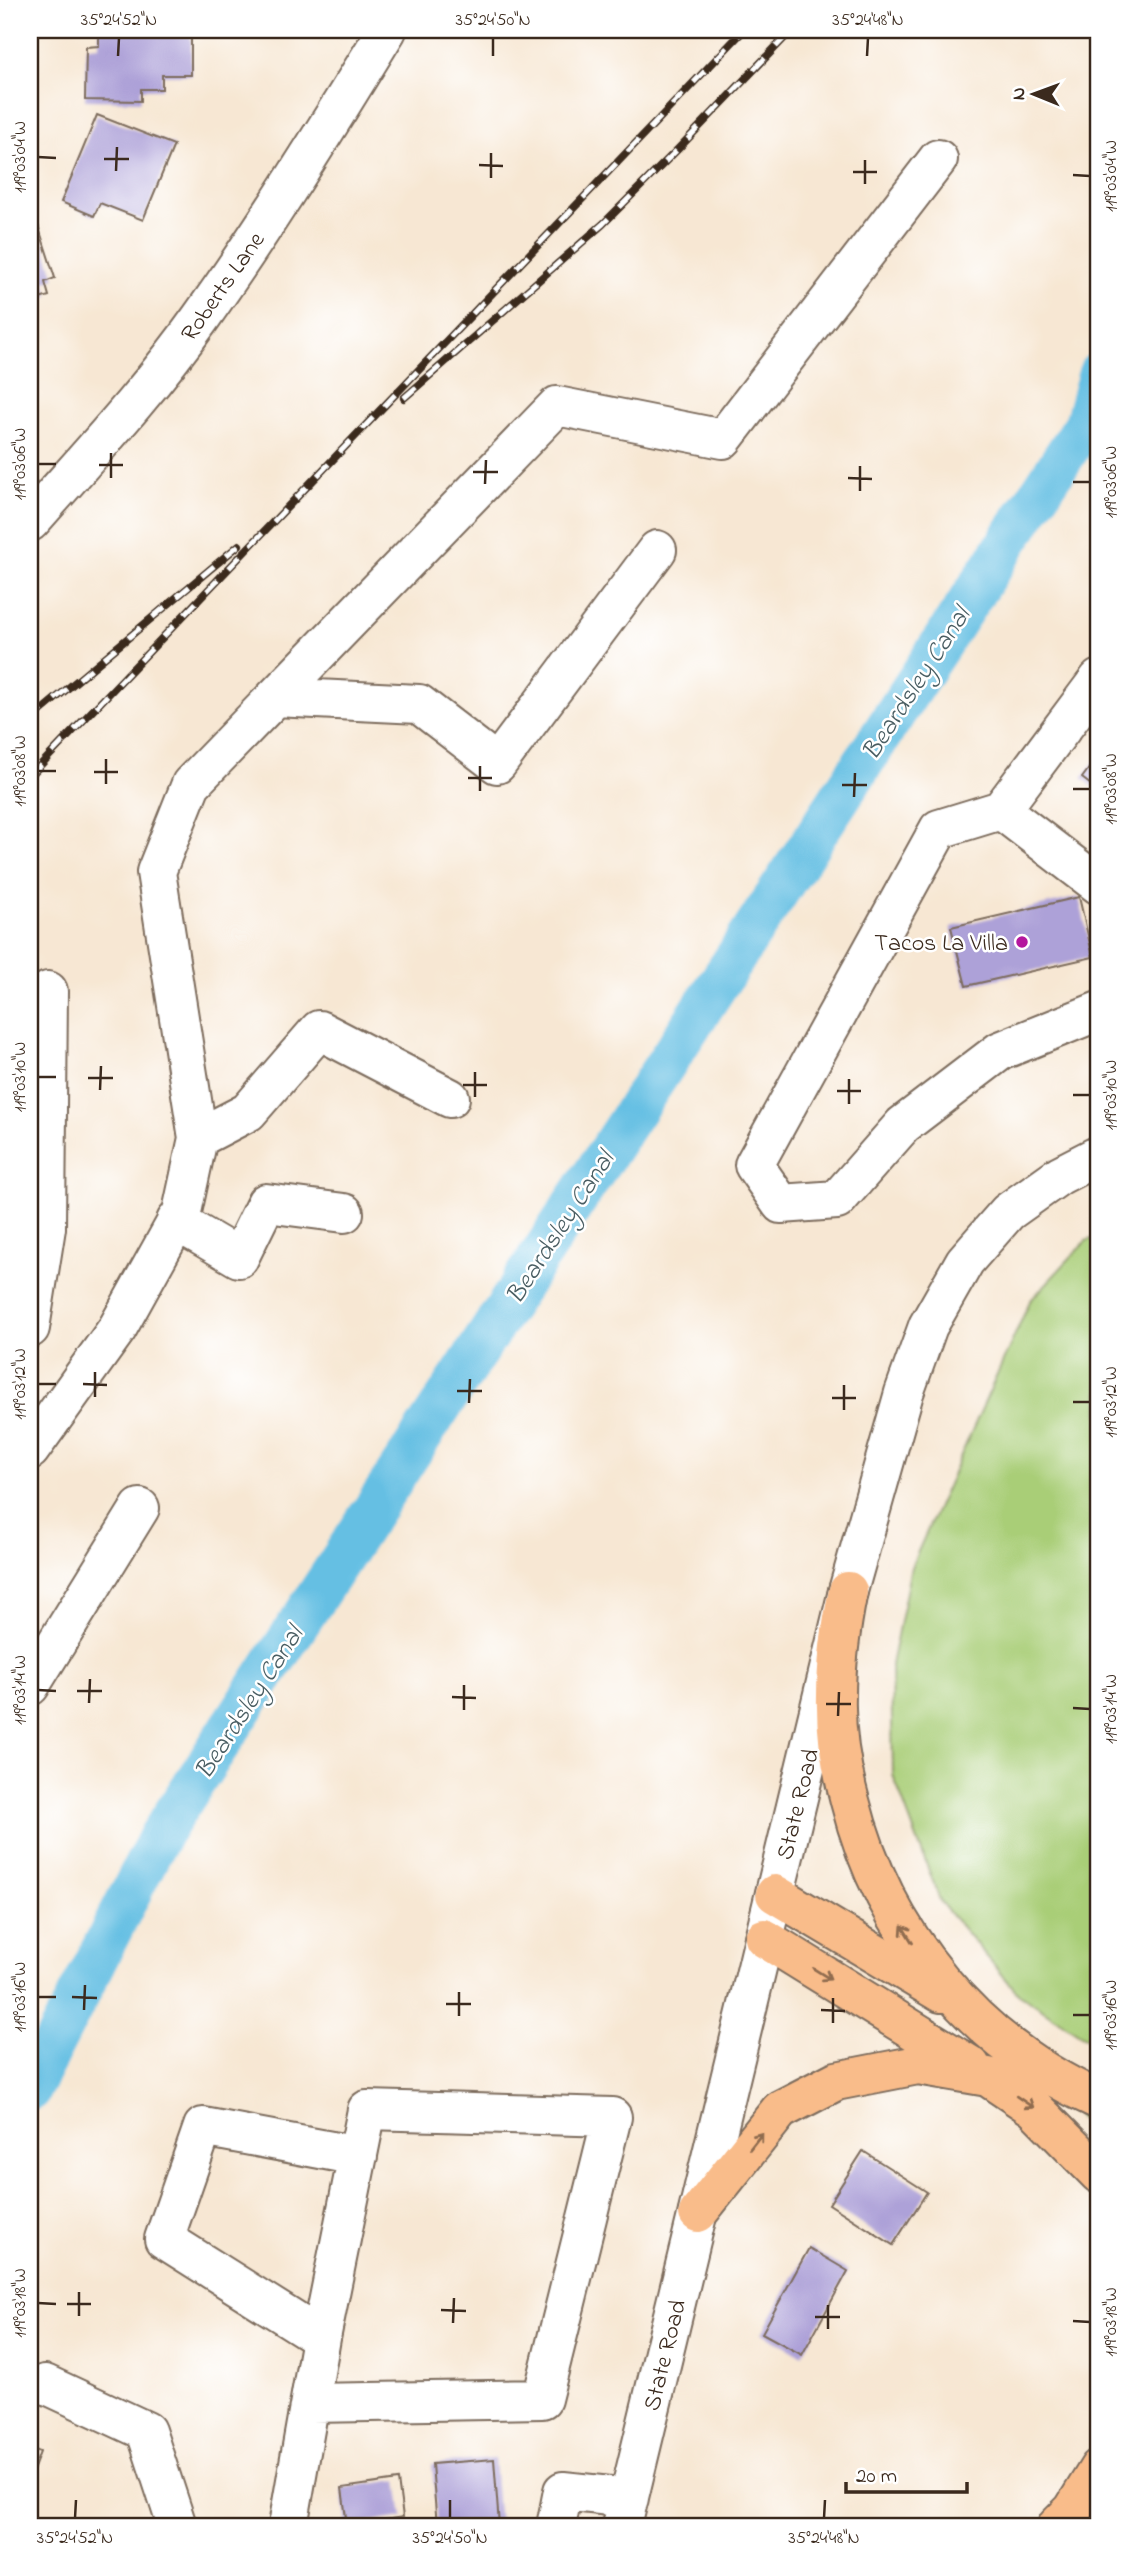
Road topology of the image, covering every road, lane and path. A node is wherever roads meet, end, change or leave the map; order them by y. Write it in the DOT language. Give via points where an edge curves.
graph roads {
  1 [pos="387,30"];
  2 [pos="938,159"];
  3 [pos="30,522"];
  4 [pos="657,550"];
  5 [pos="1099,680"];
  6 [pos="275,697"];
  7 [pos="1001,810"];
  8 [pos="1099,884"];
  9 [pos="48,991"];
  10 [pos="1099,1011"];
  11 [pos="450,1098"];
  12 [pos="198,1138"];
  13 [pos="1099,1155"];
  14 [pos="344,1213"];
  15 [pos="176,1222"];
  16 [pos="30,1328"];
  17 [pos="30,1449"];
  18 [pos="140,1508"];
  19 [pos="848,1591"];
  20 [pos="30,1686"];
  21 [pos="775,1894"];
  22 [pos="764,1938"];
  23 [pos="964,2007"];
  24 [pos="988,2077"];
  25 [pos="1099,2100"];
  26 [pos="358,2155"];
  27 [pos="1099,2174"];
  28 [pos="698,2213"];
  29 [pos="321,2337"];
  30 [pos="45,2384"];
  31 [pos="312,2403"];
  32 [pos="1099,2468"];
  33 [pos="626,2512"];
  34 [pos="177,2526"];
  35 [pos="288,2526"];
  36 [pos="556,2526"];
  37 [pos="1057,2526"];
  1 -- 3 [label="street, Roberts Lane" via="287,193 199,321"];
  2 -- 6 [label="street" via="723,439 557,406"];
  4 -- 6 [label="street" via="497,764 419,704"];
  5 -- 7 [label="street"];
  6 -- 12 [label="street" via="191,784 156,872"];
  7 -- 8 [label="street"];
  7 -- 10 [label="street" via="939,829 754,1165 781,1204 837,1200 903,1125 1000,1051"];
  9 -- 16 [label="street" via="46,1228"];
  11 -- 12 [label="street" via="319,1030 248,1112"];
  12 -- 15 [label="street"];
  13 -- 19 [label="street, State Road" via="1060,1175 1008,1212 965,1261 928,1326 904,1393"];
  14 -- 15 [label="street" via="266,1203 239,1258"];
  15 -- 17 [label="street" via="117,1329"];
  18 -- 20 [label="street"];
  19 -- 21 [label="street, State Road"];
  23 -- 19 [label="highway, one-way" via="923,1960 886,1900 859,1836 842,1768 835,1699"];
  21 -- 22 [label="street, State Road"];
  21 -- 23 [label="highway"];
  22 -- 24 [label="highway, one-way"];
  22 -- 28 [label="street, State Road"];
  23 -- 25 [label="highway" via="1016,2052"];
  24 -- 27 [label="highway, one-way" via="1034,2108"];
  28 -- 24 [label="highway, one-way" via="780,2110 836,2081 918,2065"];
  26 -- 29 [label="street"];
  26 -- 29 [label="street" via="203,2127 164,2239"];
  26 -- 31 [label="street" via="367,2110 612,2117 542,2399"];
  28 -- 33 [label="street, State Road"];
  29 -- 31 [label="street"];
  30 -- 34 [label="street" via="146,2431"];
  31 -- 35 [label="street"];
  32 -- 37 [label="highway" via="1073,2510"];
  33 -- 36 [label="street" via="563,2491"];
}
